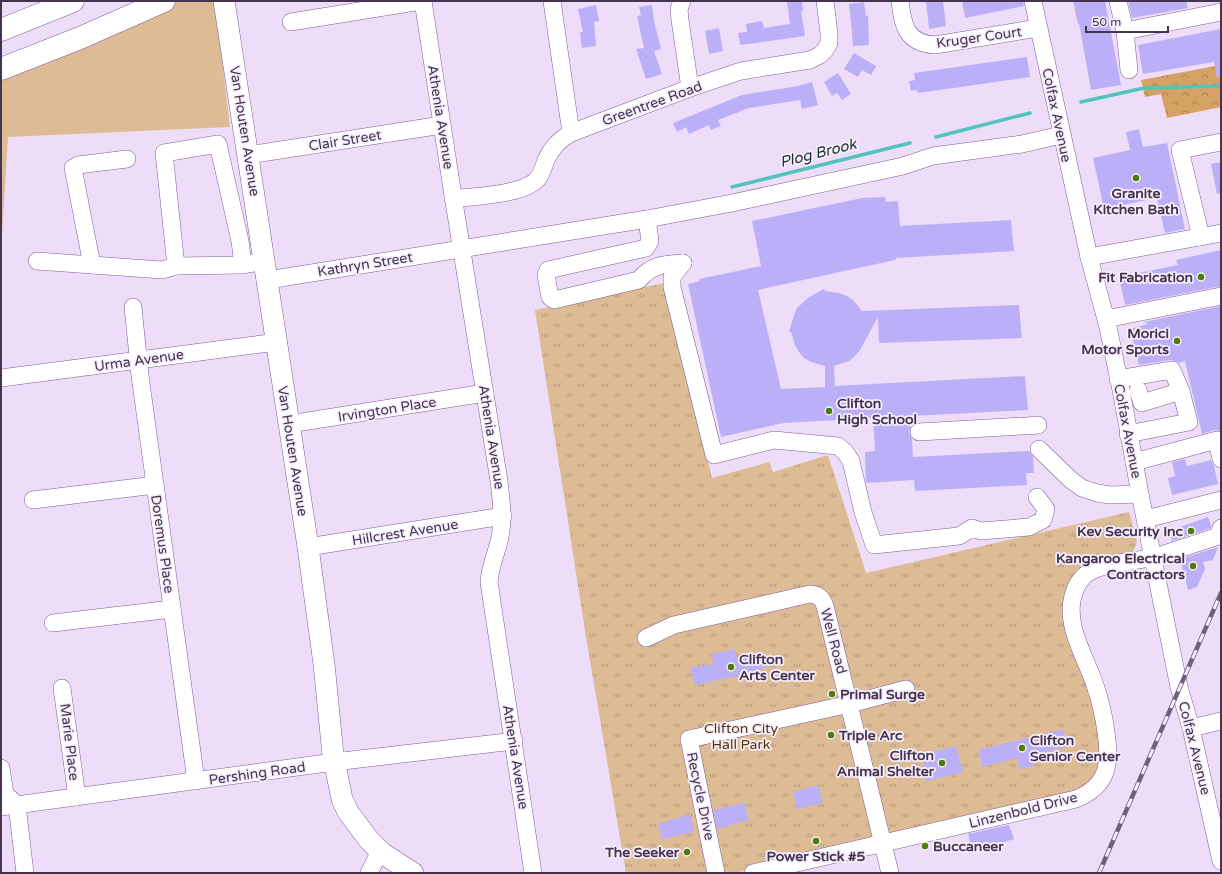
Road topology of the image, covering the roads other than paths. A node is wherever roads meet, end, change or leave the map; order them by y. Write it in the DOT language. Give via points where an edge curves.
graph roads {
  1 [pos="73,1"];
  2 [pos="164,1"];
  3 [pos="422,1"];
  4 [pos="552,1"];
  5 [pos="682,1"];
  6 [pos="825,1"];
  7 [pos="900,1"];
  8 [pos="1033,1"];
  9 [pos="1118,1"];
  10 [pos="226,8"];
  11 [pos="1221,12"];
  12 [pos="291,22"];
  13 [pos="1038,28"];
  14 [pos="1,30"];
  15 [pos="1125,31"];
  16 [pos="1,69"];
  17 [pos="1129,70"];
  18 [pos="690,88"];
  19 [pos="442,125"];
  20 [pos="571,133"];
  21 [pos="1061,136"];
  22 [pos="1221,142"];
  23 [pos="249,155"];
  24 [pos="127,159"];
  25 [pos="454,199"];
  26 [pos="647,219"];
  27 [pos="1221,232"];
  28 [pos="1201,237"];
  29 [pos="261,238"];
  30 [pos="240,241"];
  31 [pos="461,248"];
  32 [pos="1089,257"];
  33 [pos="37,260"];
  34 [pos="92,265"];
  35 [pos="243,265"];
  36 [pos="176,266"];
  37 [pos="266,270"];
  38 [pos="1221,296"];
  39 [pos="133,307"];
  40 [pos="1106,320"];
  41 [pos="277,342"];
  42 [pos="139,360"];
  43 [pos="1,378"];
  44 [pos="1129,385"];
  45 [pos="485,393"];
  46 [pos="1173,393"];
  47 [pos="289,424"];
  48 [pos="1029,425"];
  49 [pos="919,432"];
  50 [pos="1128,434"];
  51 [pos="1219,439"];
  52 [pos="1039,449"];
  53 [pos="1221,459"];
  54 [pos="1134,462"];
  55 [pos="155,485"];
  56 [pos="1140,494"];
  57 [pos="1037,497"];
  58 [pos="33,500"];
  59 [pos="1221,500"];
  60 [pos="503,516"];
  61 [pos="1146,519"];
  62 [pos="1221,528"];
  63 [pos="308,547"];
  64 [pos="1154,557"];
  65 [pos="172,609"];
  66 [pos="53,623"];
  67 [pos="646,638"];
  68 [pos="62,688"];
  69 [pos="906,689"];
  70 [pos="850,704"];
  71 [pos="1221,721"];
  72 [pos="1191,728"];
  73 [pos="514,741"];
  74 [pos="334,762"];
  75 [pos="1,768"];
  76 [pos="196,781"];
  77 [pos="77,797"];
  78 [pos="9,806"];
  79 [pos="882,840"];
  80 [pos="380,851"];
  81 [pos="1221,861"];
  82 [pos="25,873"];
  83 [pos="370,873"];
  84 [pos="413,873"];
  85 [pos="533,873"];
  86 [pos="716,873"];
  87 [pos="753,873"];
  88 [pos="890,873"];
  1 -- 14 [label="highway"];
  2 -- 16 [label="highway"];
  3 -- 12 [label="street"];
  3 -- 19 [label="street, Athenia Avenue"];
  4 -- 20 [label="street"];
  5 -- 18 [label="street" via="679,8 680,20"];
  6 -- 18 [label="street, Greentree Road" via="829,43 820,55 810,60 741,71"];
  7 -- 13 [label="street, Kruger Court" via="908,33 926,44 935,45"];
  8 -- 13 [label="street, Colfax Avenue"];
  9 -- 15 [label="street"];
  10 -- 23 [label="main road, Van Houten Avenue"];
  11 -- 15 [label="street"];
  13 -- 21 [label="street, Colfax Avenue"];
  15 -- 17 [label="street"];
  18 -- 20 [label="street, Greentree Road"];
  19 -- 23 [label="street, Clair Street"];
  19 -- 25 [label="street, Athenia Avenue"];
  20 -- 25 [label="street, Greentree Road" via="551,151 540,177 534,183 511,192"];
  21 -- 26 [label="street, Kathryn Street" via="933,156 903,166 732,204"];
  21 -- 32 [label="street, Colfax Avenue"];
  22 -- 28 [label="street" via="1180,150"];
  23 -- 29 [label="main road, Van Houten Avenue"];
  24 -- 34 [label="street" via="78,165 73,168"];
  25 -- 31 [label="street, Athenia Avenue"];
  26 -- 31 [label="street, Kathryn Street"];
  26 -- 57 [label="street" via="650,241 646,248 548,270 546,275 550,297 554,300 639,280 655,267 683,263 672,277 672,287 714,455 774,440 838,446 851,461 874,545 959,536 972,528 981,531 1029,527 1043,520 1046,509"];
  27 -- 28 [label="street"];
  28 -- 32 [label="street"];
  29 -- 30 [label="street"];
  29 -- 37 [label="main road, Van Houten Avenue"];
  30 -- 35 [label="street"];
  30 -- 36 [label="street" via="218,144 164,153"];
  31 -- 37 [label="street, Kathryn Street"];
  31 -- 45 [label="street, Athenia Avenue"];
  32 -- 40 [label="street, Colfax Avenue"];
  33 -- 34 [label="street, Kathryn Street"];
  34 -- 36 [label="street, Kathryn Street" via="162,270"];
  35 -- 36 [label="street, Kathryn Street"];
  35 -- 37 [label="street, Kathryn Street"];
  37 -- 41 [label="main road, Van Houten Avenue"];
  38 -- 40 [label="street"];
  39 -- 42 [label="street, Doremus Place"];
  40 -- 44 [label="street, Colfax Avenue"];
  41 -- 42 [label="street, Urma Avenue"];
  41 -- 47 [label="main road, Van Houten Avenue"];
  42 -- 43 [label="street, Urma Avenue"];
  42 -- 55 [label="street, Doremus Place"];
  44 -- 46 [label="street" via="1142,403"];
  44 -- 46 [label="street" via="1172,370"];
  44 -- 50 [label="street, Colfax Avenue"];
  45 -- 47 [label="street, Irvington Place"];
  45 -- 60 [label="street, Athenia Avenue"];
  46 -- 50 [label="street" via="1190,422"];
  47 -- 63 [label="main road, Van Houten Avenue"];
  48 -- 49 [label="street"];
  50 -- 54 [label="street, Colfax Avenue"];
  51 -- 53 [label="street"];
  51 -- 54 [label="street"];
  52 -- 56 [label="street" via="1082,488 1110,495"];
  54 -- 56 [label="street, Colfax Avenue"];
  55 -- 58 [label="street"];
  55 -- 65 [label="street, Doremus Place"];
  56 -- 61 [label="street, Colfax Avenue"];
  59 -- 61 [label="street"];
  60 -- 63 [label="street, Hillcrest Avenue"];
  60 -- 73 [label="street, Athenia Avenue" via="489,582"];
  61 -- 64 [label="street, Colfax Avenue"];
  62 -- 64 [label="street, Linzenbold Drive" via="1219,536"];
  63 -- 74 [label="main road, Van Houten Avenue"];
  64 -- 72 [label="street, Colfax Avenue" via="1179,687"];
  64 -- 79 [label="street, Linzenbold Drive" via="1091,571 1077,585 1072,597 1072,626 1095,684 1108,742 1106,770 1098,784 1076,799"];
  65 -- 66 [label="street"];
  65 -- 76 [label="street, Doremus Place"];
  67 -- 70 [label="street, Well Road" via="674,625 810,594 816,595 822,599 825,606"];
  68 -- 77 [label="street, Marie Place"];
  69 -- 70 [label="street"];
  70 -- 79 [label="street, Well Road"];
  70 -- 86 [label="street, Recycle Drive" via="689,739"];
  71 -- 72 [label="street"];
  72 -- 81 [label="street, Colfax Avenue"];
  73 -- 74 [label="street, Pershing Road"];
  73 -- 85 [label="street, Athenia Avenue"];
  74 -- 76 [label="street, Pershing Road"];
  74 -- 80 [label="main road, Van Houten Avenue" via="342,799 348,812"];
  75 -- 78 [label="street"];
  76 -- 77 [label="street, Pershing Road"];
  77 -- 78 [label="street, Pershing Road"];
  78 -- 82 [label="street"];
  79 -- 87 [label="street, Linzenbold Drive"];
  79 -- 88 [label="street, Well Road"];
  80 -- 83 [label="street"];
  80 -- 84 [label="main road, Van Houten Avenue"];
}
